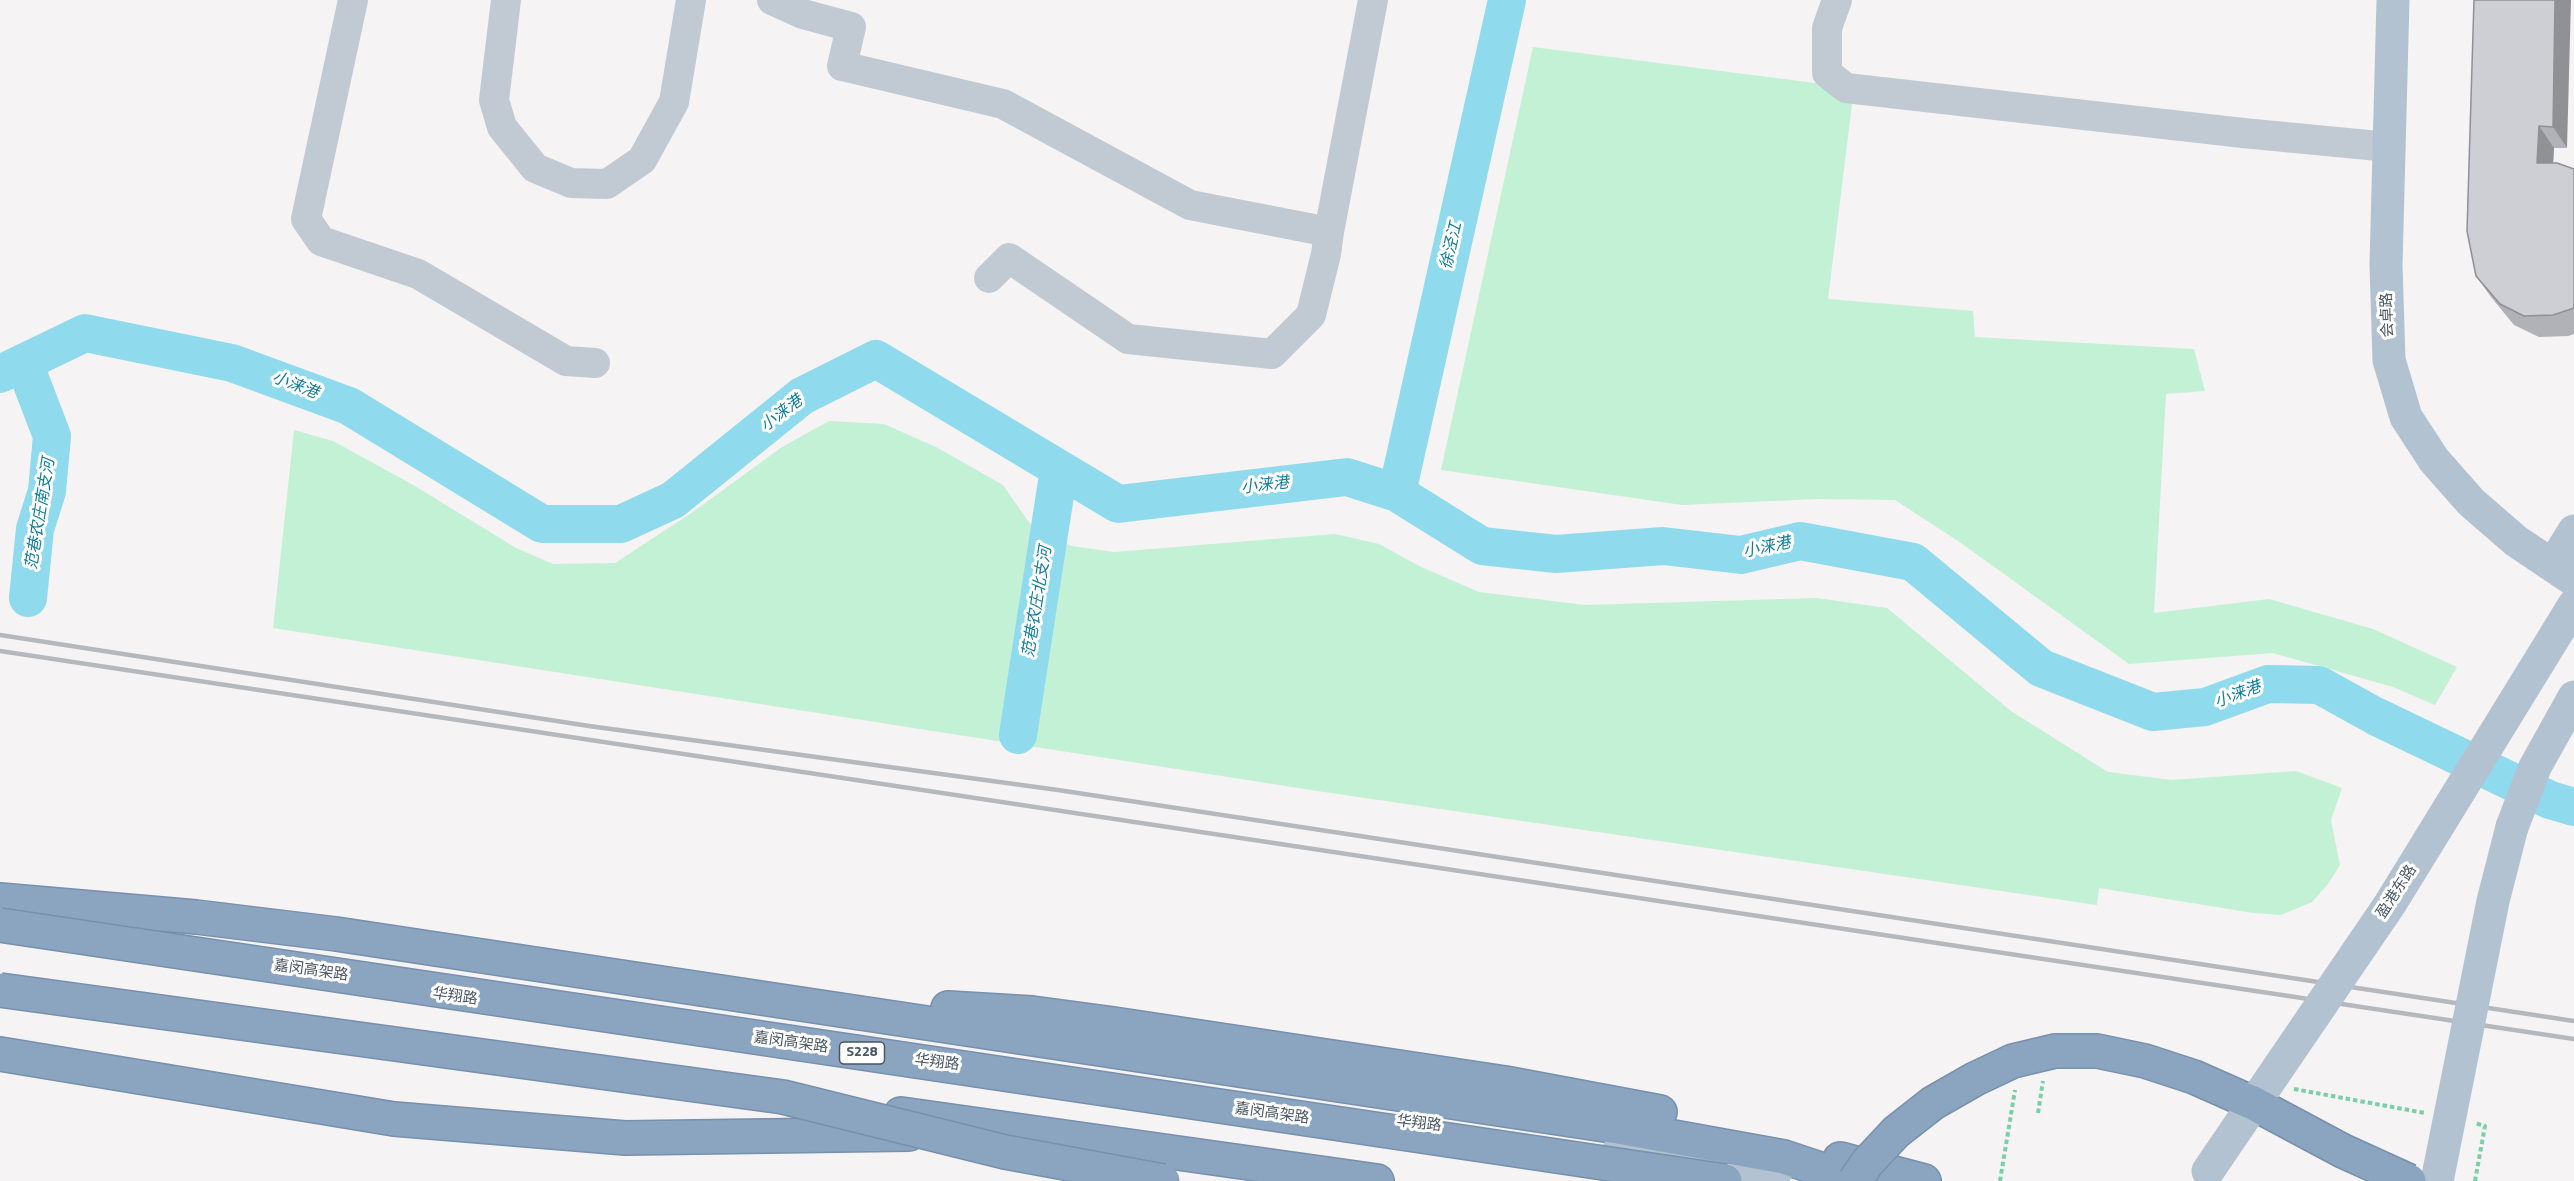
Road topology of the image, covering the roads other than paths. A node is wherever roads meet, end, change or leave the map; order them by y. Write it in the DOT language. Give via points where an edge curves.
graph roads {
  1 [pos="353,0"];
  2 [pos="506,0"];
  3 [pos="691,0"];
  4 [pos="772,0"];
  5 [pos="1373,0"];
  6 [pos="1837,0"];
  7 [pos="2393,0"];
  8 [pos="2389,147"];
  9 [pos="1329,232"];
  10 [pos="989,278"];
  11 [pos="594,363"];
  12 [pos="2574,531"];
  13 [pos="2563,572"];
  14 [pos="2574,605"];
  15 [pos="2574,696"];
  16 [pos="2574,748"];
  17 [pos="2512,827"];
  18 [pos="0,900"];
  19 [pos="0,925"];
  20 [pos="0,932"];
  21 [pos="0,976"];
  22 [pos="0,990"];
  23 [pos="778,1001"];
  24 [pos="0,1054"];
  25 [pos="783,1098"];
  26 [pos="983,1133"];
  27 [pos="2203,1178"];
  28 [pos="1163,1181"];
  29 [pos="1284,1181"];
  30 [pos="1377,1181"];
  31 [pos="1725,1181"];
  32 [pos="1833,1181"];
  33 [pos="1848,1181"];
  34 [pos="1855,1181"];
  35 [pos="1924,1181"];
  36 [pos="2409,1181"];
  37 [pos="2437,1181"];
  1 -- 11 [label="street" via="306,219 321,241 418,274 566,361"];
  2 -- 3 [label="street" via="494,100 502,128 535,168 571,183 607,184 642,160 674,102"];
  4 -- 9 [label="street" via="803,14 851,27 842,66 1003,104 1190,205"];
  5 -- 9 [label="street"];
  6 -- 8 [label="street" via="1827,28 1827,73 1846,88"];
  7 -- 8 [label="main road, 会卓路"];
  8 -- 13 [label="main road, 会卓路" via="2389,360 2406,417 2434,460 2471,502 2516,541"];
  9 -- 10 [label="street" via="1311,315 1272,354 1128,339 1009,258"];
  12 -- 13 [label="main road"];
  14 -- 27 [label="main road, 盈港东路, bridge" via="2390,904"];
  15 -- 17 [label="main road" via="2535,767"];
  16 -- 17 [label="main road"];
  17 -- 37 [label="main road, bridge" via="2493,901"];
  18 -- 23 [label="highway" via="324,933"];
  19 -- 31 [label="highway, 嘉闵高架路 / S228, bridge"];
  20 -- 32 [label="main road, 华翔路" via="736,1037 1720,1162"];
  21 -- 26 [label="main road"];
  22 -- 25 [label="highway, bridge"];
  23 -- 33 [label="highway" via="1618,1127 1784,1157"];
  23 -- 35 [label="highway" via="1032,1013 1505,1083 1678,1116"];
  24 -- 26 [label="highway" via="394,1119 625,1138"];
  25 -- 28 [label="highway, bridge" via="1005,1152"];
  25 -- 30 [label="highway, bridge"];
  26 -- 29 [label="main road"];
  34 -- 36 [label="highway, bridge" via="1896,1132 1933,1103 1975,1078 2013,1061 2055,1051 2097,1051 2145,1060 2194,1077"];
}
